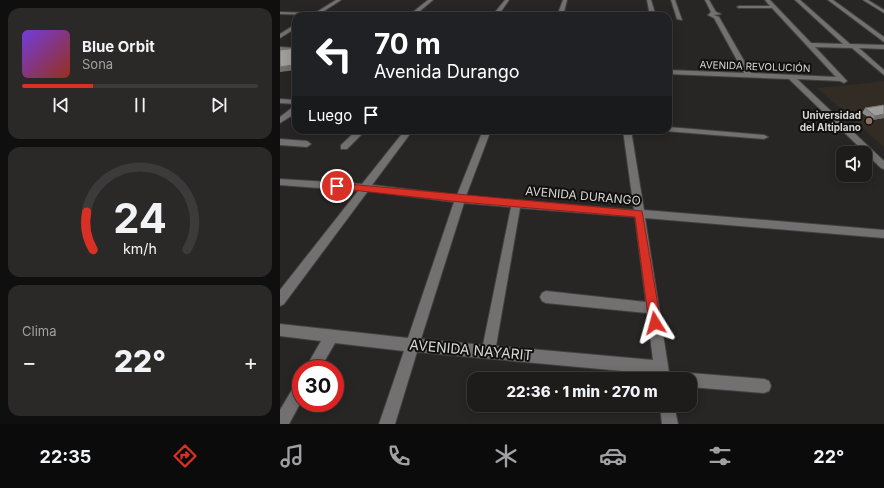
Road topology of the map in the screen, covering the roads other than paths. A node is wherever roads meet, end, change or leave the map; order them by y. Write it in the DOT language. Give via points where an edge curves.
graph roads {
  1 [pos="339,0"];
  2 [pos="431,0"];
  3 [pos="507,0"];
  4 [pos="565,0"];
  5 [pos="649,0"];
  6 [pos="673,0"];
  7 [pos="707,0"];
  8 [pos="767,0"];
  9 [pos="797,0"];
  10 [pos="830,0"];
  11 [pos="865,0"];
  12 [pos="739,7"];
  13 [pos="876,7"];
  14 [pos="884,7"];
  15 [pos="774,8"];
  16 [pos="320,12"];
  17 [pos="416,12"];
  18 [pos="498,12"];
  19 [pos="561,12"];
  20 [pos="653,12"];
  21 [pos="884,12"];
  22 [pos="280,13"];
  23 [pos="292,14"];
  24 [pos="680,20"];
  25 [pos="292,28"];
  26 [pos="280,36"];
  27 [pos="884,40"];
  28 [pos="811,45"];
  29 [pos="851,46"];
  30 [pos="884,47"];
  31 [pos="280,49"];
  32 [pos="292,50"];
  33 [pos="672,72"];
  34 [pos="884,73"];
  35 [pos="749,76"];
  36 [pos="792,77"];
  37 [pos="280,101"];
  38 [pos="292,102"];
  39 [pos="292,112"];
  40 [pos="280,121"];
  41 [pos="672,129"];
  42 [pos="358,134"];
  43 [pos="406,134"];
  44 [pos="485,134"];
  45 [pos="628,134"];
  46 [pos="764,137"];
  47 [pos="280,142"];
  48 [pos="307,144"];
  49 [pos="344,147"];
  50 [pos="884,166"];
  51 [pos="280,182"];
  52 [pos="366,188"];
  53 [pos="460,199"];
  54 [pos="516,204"];
  55 [pos="639,214"];
  56 [pos="884,234"];
  57 [pos="546,297"];
  58 [pos="280,300"];
  59 [pos="653,308"];
  60 [pos="280,330"];
  61 [pos="332,336"];
  62 [pos="413,345"];
  63 [pos="488,352"];
  64 [pos="317,360"];
  65 [pos="636,372"];
  66 [pos="664,372"];
  67 [pos="697,381"];
  68 [pos="764,386"];
  69 [pos="292,404"];
  70 [pos="668,412"];
  71 [pos="283,419"];
  72 [pos="387,424"];
  73 [pos="670,424"];
  1 -- 16 [label="street"];
  2 -- 17 [label="street"];
  3 -- 18 [label="street"];
  4 -- 19 [label="street"];
  5 -- 20 [label="street"];
  6 -- 24 [label="street"];
  7 -- 35 [label="street"];
  8 -- 15 [label="street"];
  9 -- 29 [label="street"];
  10 -- 27 [label="street"];
  11 -- 13 [label="street"];
  12 -- 15 [label="street"];
  13 -- 14 [label="street"];
  13 -- 21 [label="street"];
  15 -- 28 [label="street"];
  22 -- 23 [label="street"];
  25 -- 26 [label="street"];
  28 -- 29 [label="street"];
  28 -- 36 [label="street, AVENIDA REVOLUCIÓN" via="844,81"];
  29 -- 30 [label="street"];
  29 -- 34 [label="street"];
  31 -- 32 [label="street"];
  33 -- 35 [label="street, AVENIDA REVOLUCIÓN"];
  35 -- 36 [label="street, AVENIDA REVOLUCIÓN"];
  36 -- 50 [label="street"];
  37 -- 38 [label="street"];
  39 -- 40 [label="street"];
  41 -- 46 [label="street"];
  42 -- 49 [label="street"];
  43 -- 52 [label="street"];
  44 -- 53 [label="street"];
  45 -- 55 [label="street"];
  47 -- 48 [label="street"];
  51 -- 52 [label="street, AVENIDA DURANGO"];
  52 -- 53 [label="street, AVENIDA DURANGO"];
  52 -- 58 [label="street"];
  53 -- 54 [label="street, AVENIDA DURANGO"];
  53 -- 62 [label="street"];
  54 -- 55 [label="street, AVENIDA DURANGO"];
  54 -- 63 [label="street"];
  55 -- 56 [label="street, AVENIDA DURANGO"];
  55 -- 59 [label="street"];
  57 -- 59 [label="street"];
  59 -- 66 [label="street"];
  60 -- 61 [label="street, AVENIDA NAYARIT"];
  61 -- 62 [label="street, AVENIDA NAYARIT"];
  61 -- 64 [label="street"];
  62 -- 63 [label="street, AVENIDA NAYARIT"];
  62 -- 72 [label="street"];
  63 -- 65 [label="street, AVENIDA NAYARIT"];
  67 -- 68 [label="street"];
  69 -- 71 [label="street"];
  70 -- 73 [label="street"];
}
